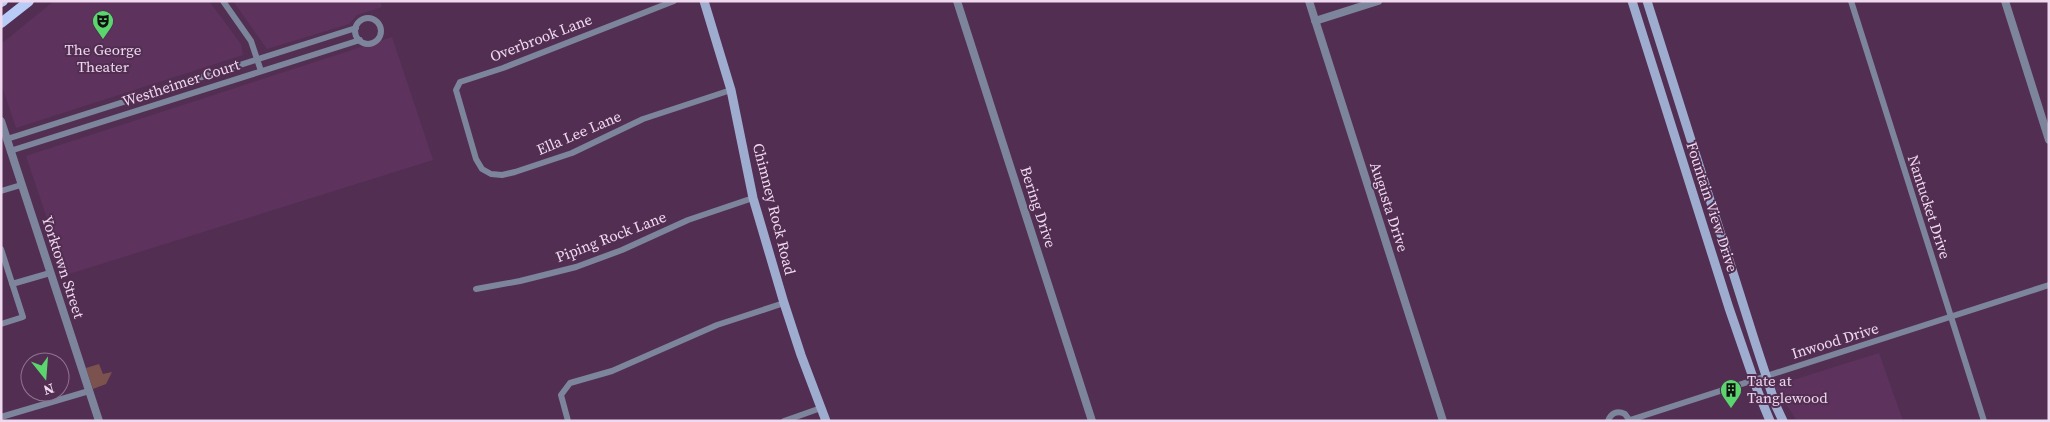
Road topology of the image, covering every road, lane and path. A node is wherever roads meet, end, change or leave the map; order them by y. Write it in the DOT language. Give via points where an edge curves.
graph roads {
  1 [pos="29,1"];
  2 [pos="223,1"];
  3 [pos="674,1"];
  4 [pos="704,1"];
  5 [pos="957,1"];
  6 [pos="1308,1"];
  7 [pos="1378,1"];
  8 [pos="1632,1"];
  9 [pos="1647,1"];
  10 [pos="1851,1"];
  11 [pos="2005,1"];
  12 [pos="1315,20"];
  13 [pos="1,23"];
  14 [pos="356,28"];
  15 [pos="1657,35"];
  16 [pos="1645,38"];
  17 [pos="360,40"];
  18 [pos="257,59"];
  19 [pos="261,71"];
  20 [pos="731,90"];
  21 [pos="104,108"];
  22 [pos="1682,111"];
  23 [pos="1669,115"];
  24 [pos="108,120"];
  25 [pos="1,121"];
  26 [pos="466,124"];
  27 [pos="7,139"];
  28 [pos="2049,140"];
  29 [pos="10,151"];
  30 [pos="21,185"];
  31 [pos="1706,189"];
  32 [pos="1,191"];
  33 [pos="1694,193"];
  34 [pos="754,198"];
  35 [pos="1,249"];
  36 [pos="1730,266"];
  37 [pos="1718,270"];
  38 [pos="50,273"];
  39 [pos="12,284"];
  40 [pos="2049,285"];
  41 [pos="476,289"];
  42 [pos="784,302"];
  43 [pos="1951,317"];
  44 [pos="1,324"];
  45 [pos="1766,376"];
  46 [pos="1754,380"];
  47 [pos="89,391"];
  48 [pos="821,408"];
  49 [pos="1,417"];
  50 [pos="13,417"];
  51 [pos="1630,420"];
  52 [pos="98,421"];
  53 [pos="568,421"];
  54 [pos="784,421"];
  55 [pos="826,421"];
  56 [pos="1092,421"];
  57 [pos="1443,421"];
  58 [pos="1608,421"];
  59 [pos="1770,421"];
  60 [pos="1783,421"];
  61 [pos="1984,421"];
  1 -- 13 [label="main road"];
  2 -- 18 [label="street" via="250,41"];
  3 -- 26 [label="street, Overbrook Lane" via="460,82 456,90"];
  4 -- 20 [label="main road, Chimney Rock Road"];
  5 -- 56 [label="street, Bering Drive"];
  6 -- 12 [label="street, Augusta Drive"];
  7 -- 12 [label="street"];
  8 -- 16 [label="main road, Fountain View Drive"];
  9 -- 15 [label="main road, Fountain View Drive"];
  10 -- 43 [label="street, Nantucket Drive"];
  11 -- 28 [label="street"];
  12 -- 57 [label="street, Augusta Drive"];
  14 -- 17 [label="street"];
  14 -- 17 [label="street, Westheimer Court" via="367,18 380,26 376,40 366,43"];
  14 -- 18 [label="street, Westheimer Court"];
  15 -- 16 [label="main road"];
  15 -- 22 [label="main road, Fountain View Drive"];
  16 -- 23 [label="main road, Fountain View Drive"];
  17 -- 19 [label="street, Westheimer Court"];
  18 -- 19 [label="street"];
  18 -- 21 [label="street, Westheimer Court"];
  19 -- 24 [label="street, Westheimer Court"];
  20 -- 26 [label="street, Ella Lee Lane" via="643,120 572,152 502,175 482,169 476,160"];
  20 -- 34 [label="main road, Chimney Rock Road"];
  21 -- 24 [label="street"];
  21 -- 27 [label="street, Westheimer Court"];
  22 -- 23 [label="main road"];
  22 -- 31 [label="main road, Fountain View Drive"];
  23 -- 33 [label="main road, Fountain View Drive"];
  24 -- 29 [label="street, Westheimer Court"];
  25 -- 27 [label="street, Yorktown Street"];
  27 -- 29 [label="street, Yorktown Street"];
  29 -- 30 [label="street, Yorktown Street"];
  30 -- 32 [label="street"];
  30 -- 38 [label="street, Yorktown Street"];
  31 -- 33 [label="main road"];
  31 -- 36 [label="main road, Fountain View Drive"];
  33 -- 37 [label="main road, Fountain View Drive"];
  34 -- 41 [label="street, Piping Rock Lane" via="688,220 576,267"];
  34 -- 42 [label="main road, Chimney Rock Road"];
  35 -- 39 [label="street"];
  36 -- 37 [label="main road"];
  36 -- 45 [label="main road, Fountain View Drive"];
  37 -- 46 [label="main road, Fountain View Drive"];
  38 -- 39 [label="street"];
  38 -- 47 [label="street, Yorktown Street"];
  39 -- 44 [label="street" via="23,317"];
  40 -- 43 [label="street, Inwood Drive"];
  42 -- 48 [label="main road, Chimney Rock Road"];
  42 -- 53 [label="street" via="718,325 612,371 570,382 561,395"];
  43 -- 45 [label="street, Inwood Drive"];
  43 -- 61 [label="street, Nantucket Drive"];
  45 -- 46 [label="street, Inwood Drive"];
  45 -- 60 [label="main road, Fountain View Drive"];
  46 -- 51 [label="street, Inwood Drive"];
  46 -- 59 [label="main road, Fountain View Drive"];
  47 -- 50 [label="street"];
  47 -- 52 [label="street, Yorktown Street"];
  48 -- 54 [label="street"];
  48 -- 55 [label="main road, Chimney Rock Road"];
  49 -- 50 [label="street"];
  51 -- 58 [label="street" via="1618,412"];
}
